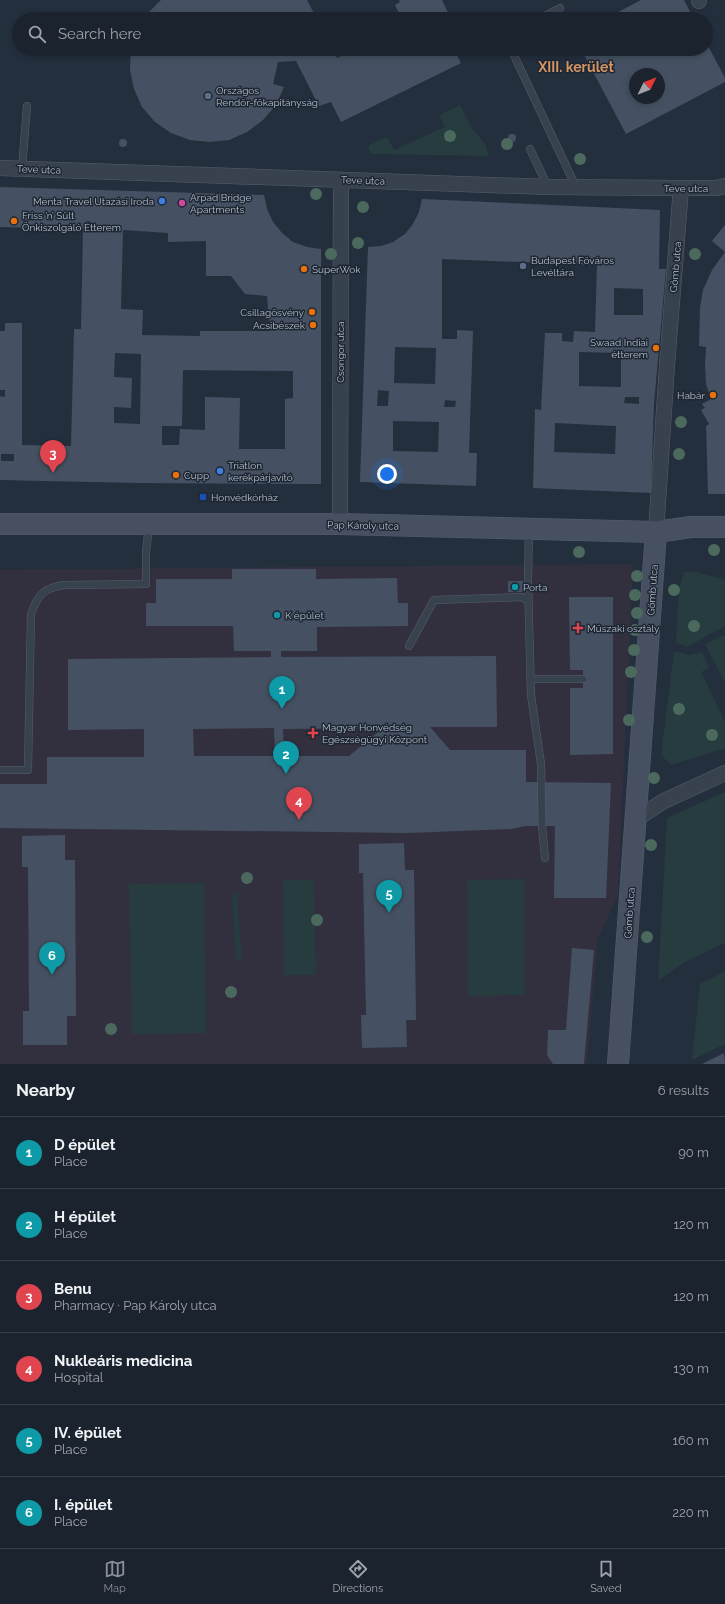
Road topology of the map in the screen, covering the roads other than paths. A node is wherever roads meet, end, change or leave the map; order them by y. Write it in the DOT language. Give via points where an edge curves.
graph roads {
  1 [pos="560,8"];
  2 [pos="552,12"];
  3 [pos="514,56"];
  4 [pos="27,106"];
  5 [pos="530,149"];
  6 [pos="0,168"];
  7 [pos="22,169"];
  8 [pos="341,180"];
  9 [pos="725,186"];
  10 [pos="548,187"];
  11 [pos="576,187"];
  12 [pos="681,188"];
  13 [pos="0,524"];
  14 [pos="340,524"];
  15 [pos="149,525"];
  16 [pos="725,527"];
  17 [pos="530,529"];
  18 [pos="656,532"];
  19 [pos="528,600"];
  20 [pos="409,646"];
  21 [pos="583,679"];
  22 [pos="530,680"];
  23 [pos="0,770"];
  24 [pos="725,773"];
  25 [pos="636,819"];
  26 [pos="545,858"];
  27 [pos="618,1064"];
  1 -- 2 [label="lane"];
  3 -- 11 [label="lane"];
  4 -- 7 [label="lane"];
  5 -- 10 [label="lane"];
  6 -- 7 [label="street, Teve utca"];
  7 -- 8 [label="street, Teve utca"];
  8 -- 10 [label="street, Teve utca"];
  8 -- 14 [label="street, Csongor utca"];
  9 -- 12 [label="street, Teve utca"];
  10 -- 11 [label="street, Teve utca"];
  11 -- 12 [label="street, Teve utca"];
  12 -- 18 [label="street, Gömb utca"];
  13 -- 15 [label="street, Pap Károly utca"];
  14 -- 15 [label="street, Pap Károly utca"];
  14 -- 17 [label="street, Pap Károly utca"];
  15 -- 23 [label="lane" via="146,584 64,585 52,587 35,601 31,614 28,770"];
  16 -- 18 [label="street, Pap Károly utca" via="691,527"];
  17 -- 18 [label="street, Pap Károly utca"];
  17 -- 19 [label="lane"];
  18 -- 25 [label="street, Gömb utca"];
  19 -- 20 [label="lane" via="521,597 497,597 434,600"];
  19 -- 22 [label="lane"];
  21 -- 22 [label="lane"];
  22 -- 26 [label="lane" via="541,764"];
  24 -- 25 [label="street" via="664,800"];
  25 -- 27 [label="street, Gömb utca"];
}
